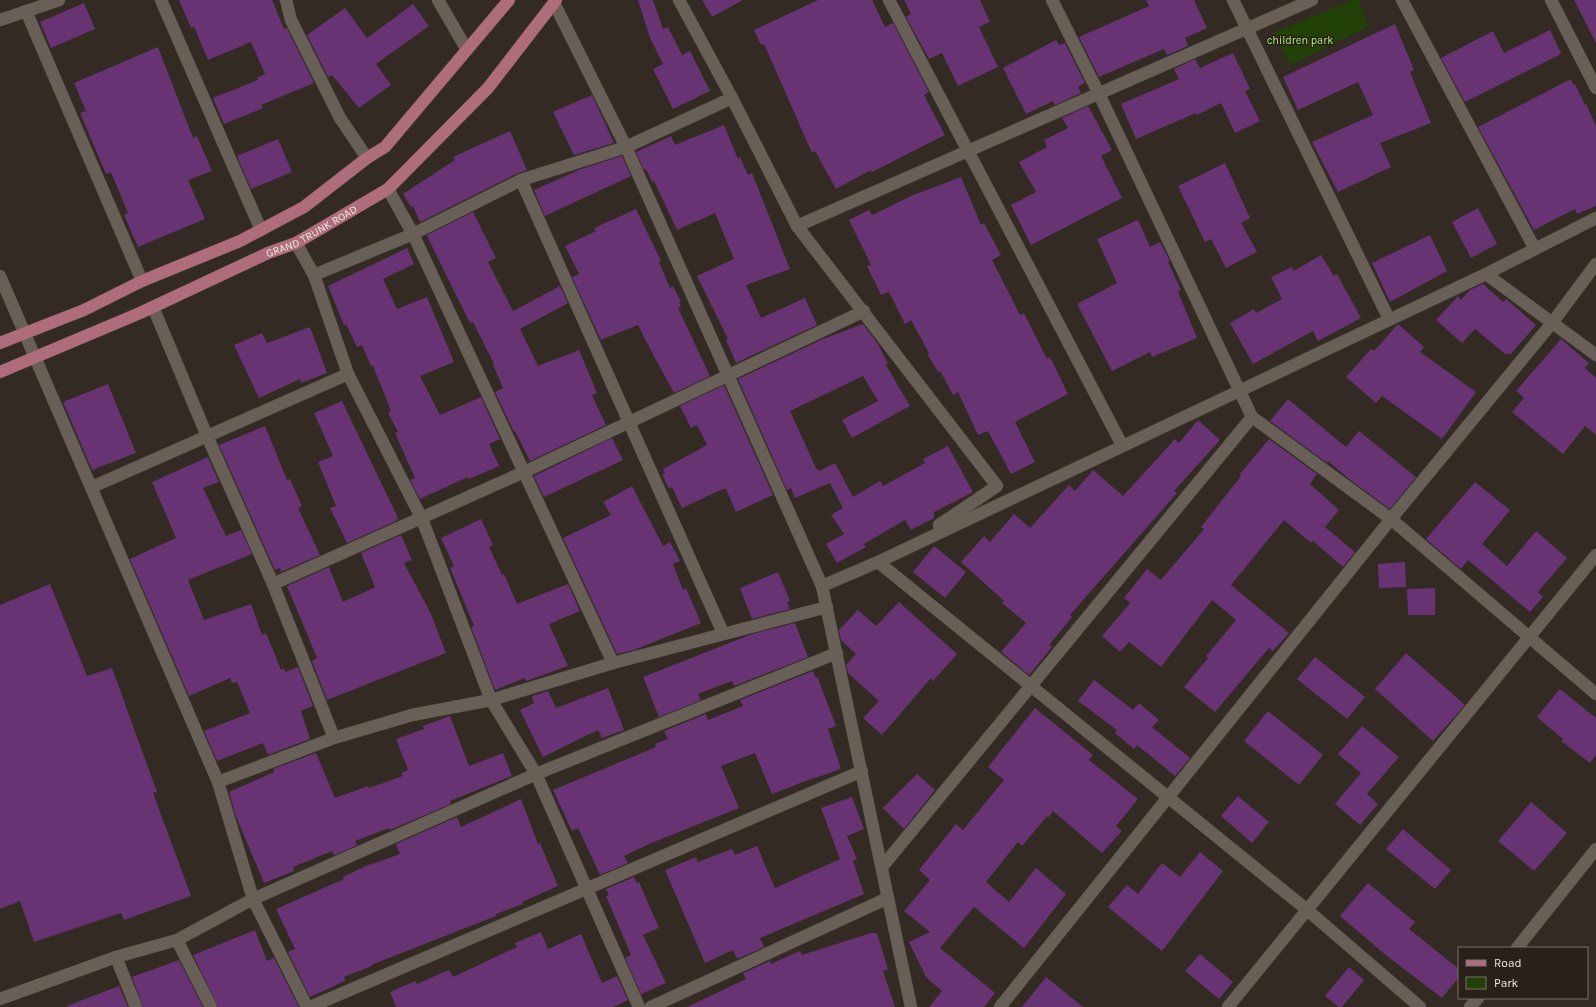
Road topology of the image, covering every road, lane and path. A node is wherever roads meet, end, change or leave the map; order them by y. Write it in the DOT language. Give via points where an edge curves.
graph roads {
  1 [pos="59,0"];
  2 [pos="162,0"];
  3 [pos="286,0"];
  4 [pos="438,0"];
  5 [pos="509,0"];
  6 [pos="679,0"];
  7 [pos="889,0"];
  8 [pos="1052,0"];
  9 [pos="1233,0"];
  10 [pos="1312,0"];
  11 [pos="1402,0"];
  12 [pos="1551,0"];
  13 [pos="555,1"];
  14 [pos="26,11"];
  15 [pos="0,20"];
  16 [pos="1247,28"];
  17 [pos="467,50"];
  18 [pos="1596,88"];
  19 [pos="1100,94"];
  20 [pos="732,98"];
  21 [pos="626,147"];
  22 [pos="969,151"];
  23 [pos="367,158"];
  24 [pos="521,180"];
  25 [pos="388,189"];
  26 [pos="1596,218"];
  27 [pos="797,226"];
  28 [pos="261,230"];
  29 [pos="413,234"];
  30 [pos="296,243"];
  31 [pos="1535,249"];
  32 [pos="1596,264"];
  33 [pos="1486,274"];
  34 [pos="314,275"];
  35 [pos="0,276"];
  36 [pos="142,281"];
  37 [pos="153,307"];
  38 [pos="864,311"];
  39 [pos="1389,319"];
  40 [pos="1552,323"];
  41 [pos="24,333"];
  42 [pos="0,343"];
  43 [pos="1596,355"];
  44 [pos="36,356"];
  45 [pos="0,372"];
  46 [pos="348,374"];
  47 [pos="728,376"];
  48 [pos="1240,390"];
  49 [pos="1252,417"];
  50 [pos="629,423"];
  51 [pos="207,436"];
  52 [pos="1122,445"];
  53 [pos="524,472"];
  54 [pos="92,487"];
  55 [pos="422,519"];
  56 [pos="1391,519"];
  57 [pos="910,545"];
  58 [pos="1596,555"];
  59 [pos="878,562"];
  60 [pos="273,584"];
  61 [pos="822,586"];
  62 [pos="827,607"];
  63 [pos="723,633"];
  64 [pos="1530,638"];
  65 [pos="837,653"];
  66 [pos="613,663"];
  67 [pos="1031,686"];
  68 [pos="1596,694"];
  69 [pos="491,700"];
  70 [pos="334,738"];
  71 [pos="862,771"];
  72 [pos="536,774"];
  73 [pos="218,782"];
  74 [pos="1169,797"];
  75 [pos="1596,849"];
  76 [pos="882,867"];
  77 [pos="587,890"];
  78 [pos="888,898"];
  79 [pos="253,899"];
  80 [pos="1306,909"];
  81 [pos="177,940"];
  82 [pos="1518,947"];
  83 [pos="116,957"];
  84 [pos="0,999"];
  85 [pos="1477,999"];
  86 [pos="136,1007"];
  87 [pos="210,1007"];
  88 [pos="308,1007"];
  89 [pos="640,1007"];
  90 [pos="651,1007"];
  91 [pos="911,1007"];
  92 [pos="1000,1007"];
  93 [pos="1228,1007"];
  94 [pos="1420,1007"];
  95 [pos="1470,1007"];
  1 -- 14 [label="street"];
  2 -- 28 [label="street"];
  3 -- 23 [label="street" via="291,20 340,118"];
  4 -- 17 [label="street"];
  5 -- 17 [label="main road"];
  6 -- 20 [label="street"];
  7 -- 22 [label="street"];
  8 -- 19 [label="street"];
  9 -- 16 [label="street"];
  10 -- 16 [label="street"];
  11 -- 31 [label="street"];
  12 -- 18 [label="street"];
  13 -- 21 [label="street"];
  13 -- 25 [label="main road, GRAND TRUNK ROAD" via="488,88"];
  14 -- 15 [label="street"];
  14 -- 36 [label="street"];
  16 -- 19 [label="street"];
  16 -- 39 [label="street"];
  17 -- 23 [label="main road" via="385,147"];
  19 -- 22 [label="street"];
  19 -- 48 [label="street"];
  20 -- 21 [label="street"];
  20 -- 27 [label="street"];
  21 -- 24 [label="street"];
  21 -- 47 [label="street"];
  22 -- 27 [label="street"];
  22 -- 52 [label="street"];
  23 -- 28 [label="main road" via="304,207"];
  24 -- 29 [label="street"];
  24 -- 50 [label="street"];
  25 -- 29 [label="street"];
  25 -- 30 [label="main road, GRAND TRUNK ROAD"];
  26 -- 31 [label="street"];
  27 -- 38 [label="street"];
  28 -- 36 [label="main road"];
  29 -- 34 [label="street"];
  29 -- 53 [label="street"];
  30 -- 34 [label="street"];
  30 -- 37 [label="main road, GRAND TRUNK ROAD" via="268,253"];
  31 -- 33 [label="street"];
  32 -- 40 [label="street"];
  33 -- 39 [label="street"];
  33 -- 40 [label="street"];
  34 -- 46 [label="street"];
  35 -- 41 [label="street"];
  36 -- 41 [label="main road" via="84,310"];
  37 -- 44 [label="main road, GRAND TRUNK ROAD"];
  37 -- 51 [label="street"];
  38 -- 47 [label="street"];
  38 -- 57 [label="street" via="997,486"];
  39 -- 48 [label="street"];
  40 -- 43 [label="street"];
  40 -- 56 [label="street"];
  41 -- 42 [label="main road"];
  41 -- 44 [label="street"];
  44 -- 45 [label="main road, GRAND TRUNK ROAD"];
  44 -- 54 [label="street"];
  46 -- 51 [label="street"];
  46 -- 55 [label="street"];
  47 -- 50 [label="street"];
  47 -- 61 [label="street"];
  48 -- 49 [label="street"];
  48 -- 52 [label="street"];
  49 -- 56 [label="street"];
  49 -- 67 [label="street"];
  50 -- 53 [label="street"];
  50 -- 63 [label="street"];
  51 -- 54 [label="street"];
  51 -- 60 [label="street"];
  52 -- 57 [label="street"];
  53 -- 55 [label="street"];
  53 -- 66 [label="street"];
  54 -- 73 [label="street"];
  55 -- 60 [label="street"];
  55 -- 69 [label="street"];
  56 -- 64 [label="street"];
  56 -- 74 [label="street"];
  57 -- 59 [label="street"];
  58 -- 64 [label="street"];
  59 -- 61 [label="street"];
  59 -- 67 [label="street"];
  60 -- 70 [label="street"];
  61 -- 62 [label="street"];
  62 -- 63 [label="street"];
  62 -- 65 [label="street"];
  63 -- 66 [label="street"];
  64 -- 68 [label="street"];
  64 -- 80 [label="street"];
  65 -- 71 [label="street"];
  65 -- 72 [label="street"];
  66 -- 69 [label="street"];
  67 -- 74 [label="street"];
  67 -- 76 [label="street"];
  69 -- 70 [label="street" via="412,715"];
  69 -- 72 [label="street"];
  70 -- 73 [label="street"];
  71 -- 76 [label="street"];
  71 -- 77 [label="street"];
  72 -- 77 [label="street"];
  72 -- 79 [label="street"];
  73 -- 79 [label="street"];
  74 -- 80 [label="street"];
  74 -- 92 [label="street"];
  75 -- 82 [label="street"];
  76 -- 78 [label="street"];
  77 -- 88 [label="street"];
  77 -- 89 [label="street"];
  78 -- 90 [label="street"];
  78 -- 91 [label="street"];
  79 -- 81 [label="street"];
  79 -- 88 [label="street"];
  80 -- 93 [label="street"];
  80 -- 94 [label="street"];
  81 -- 83 [label="street"];
  81 -- 87 [label="street"];
  83 -- 84 [label="street"];
  83 -- 86 [label="street"];
  85 -- 95 [label="street"];
}
